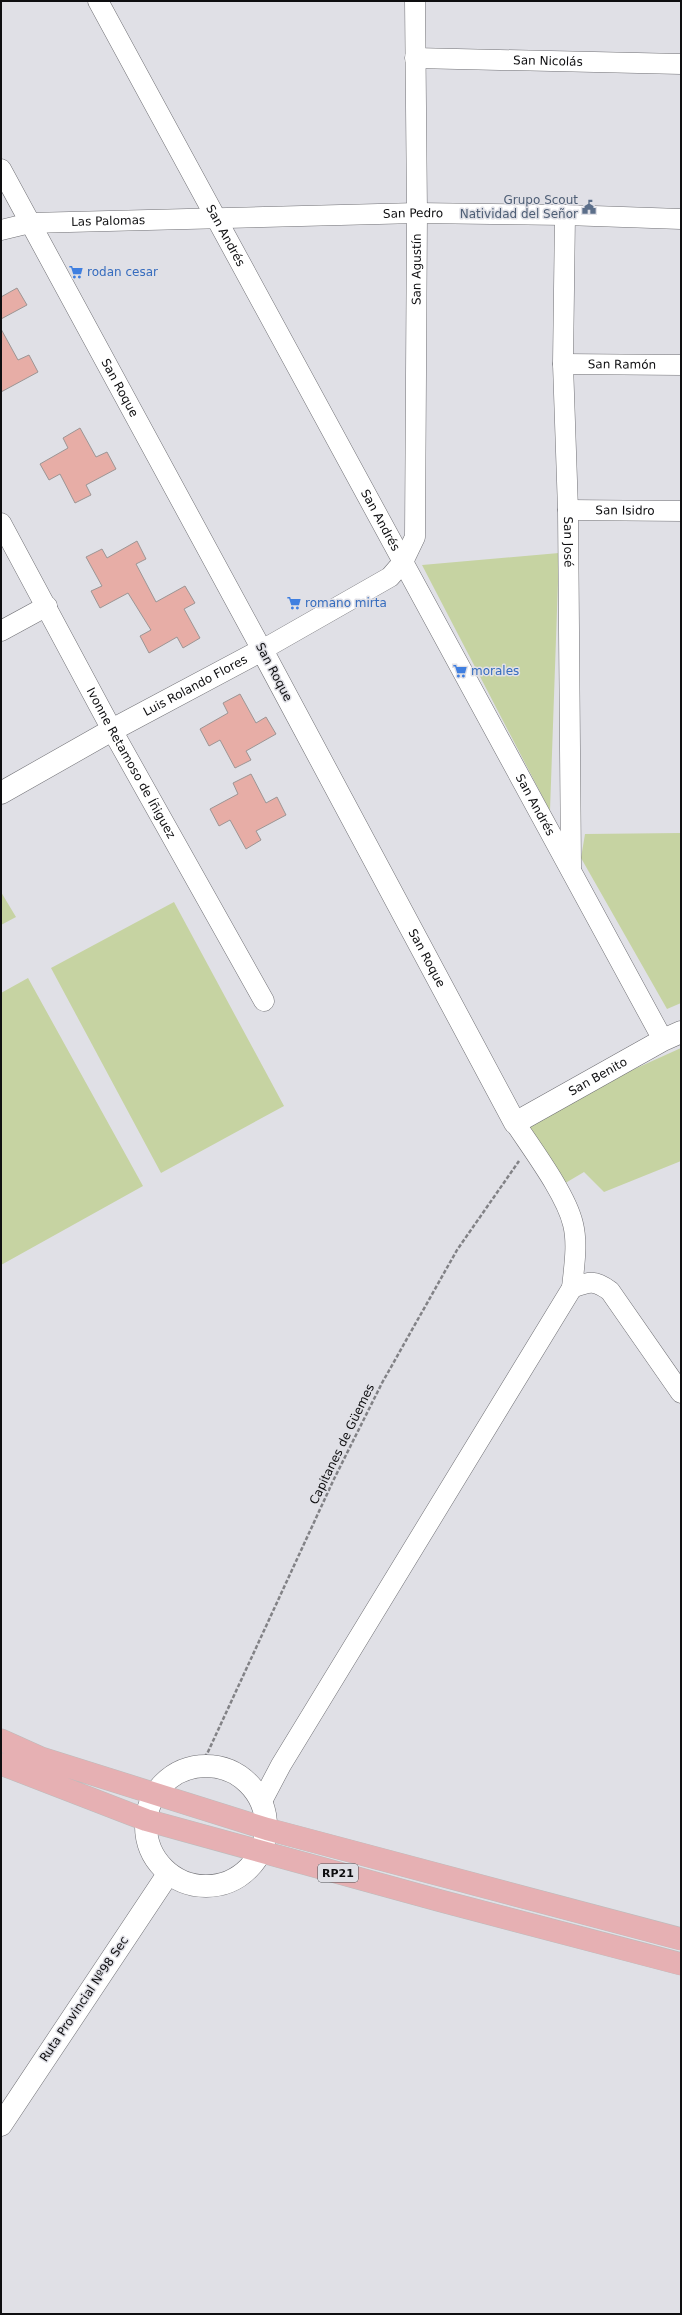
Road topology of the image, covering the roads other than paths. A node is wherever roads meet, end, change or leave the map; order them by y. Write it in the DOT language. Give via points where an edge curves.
graph roads {
  1 [pos="98,1"];
  2 [pos="415,1"];
  3 [pos="416,58"];
  4 [pos="681,64"];
  5 [pos="1,169"];
  6 [pos="417,213"];
  7 [pos="565,215"];
  8 [pos="217,218"];
  9 [pos="681,219"];
  10 [pos="30,223"];
  11 [pos="1,230"];
  12 [pos="563,364"];
  13 [pos="681,365"];
  14 [pos="568,510"];
  15 [pos="681,511"];
  16 [pos="1,523"];
  17 [pos="415,538"];
  18 [pos="403,562"];
  19 [pos="47,606"];
  20 [pos="1,631"];
  21 [pos="262,650"];
  22 [pos="112,730"];
  23 [pos="1,793"];
  24 [pos="571,868"];
  25 [pos="264,1001"];
  26 [pos="672,1036"];
  27 [pos="515,1123"];
  28 [pos="572,1288"];
  29 [pos="681,1393"];
  30 [pos="1,1740"];
  31 [pos="1,1764"];
  32 [pos="154,1795"];
  33 [pos="262,1801"];
  34 [pos="146,1820"];
  35 [pos="266,1829"];
  36 [pos="261,1852"];
  37 [pos="168,1874"];
  38 [pos="681,1939"];
  39 [pos="681,1964"];
  40 [pos="1,2125"];
  1 -- 8 [label="street, San Andrés"];
  2 -- 3 [label="street, San Agustín"];
  3 -- 4 [label="street, San Nicolás"];
  3 -- 6 [label="street, San Agustín"];
  5 -- 10 [label="street, San Roque"];
  6 -- 7 [label="street, San Pedro"];
  6 -- 8 [label="street, San Pedro"];
  6 -- 17 [label="street, San Agustín"];
  7 -- 9 [label="street, San Pedro"];
  7 -- 12 [label="street, San José"];
  8 -- 10 [label="street, Las Palomas"];
  8 -- 18 [label="street, San Andrés"];
  10 -- 11 [label="street, Las Palomas"];
  10 -- 21 [label="street, San Roque"];
  12 -- 13 [label="street, San Ramón"];
  12 -- 14 [label="street, San José"];
  14 -- 15 [label="street, San Isidro"];
  14 -- 24 [label="street, San José"];
  16 -- 19 [label="street, Ivonne Retamoso de Íñiguez"];
  17 -- 18 [label="street, Luis Rolando Flores"];
  18 -- 21 [label="street, Luis Rolando Flores" via="390,577"];
  18 -- 24 [label="street, San Andrés"];
  19 -- 20 [label="street"];
  19 -- 22 [label="street, Ivonne Retamoso de Íñiguez"];
  21 -- 22 [label="street, Luis Rolando Flores"];
  21 -- 27 [label="street, San Roque"];
  22 -- 23 [label="street, Luis Rolando Flores"];
  22 -- 25 [label="street, Ivonne Retamoso de Íñiguez"];
  24 -- 26 [label="street, San Andrés"];
  26 -- 27 [label="street, San Benito"];
  27 -- 28 [label="street" via="557,1188 573,1222 575,1238"];
  28 -- 29 [label="street" via="587,1282 599,1283 610,1291"];
  28 -- 33 [label="street"];
  30 -- 32 [label="main road, RP21" via="41,1758"];
  31 -- 34 [label="main road, RP21"];
  32 -- 33 [label="street" via="164,1782 178,1772 196,1766 215,1766 235,1772 250,1784"];
  32 -- 34 [label="street"];
  32 -- 35 [label="main road, RP21"];
  33 -- 35 [label="street"];
  34 -- 36 [label="main road, RP21"];
  34 -- 37 [label="street" via="147,1840 155,1859"];
  35 -- 36 [label="street"];
  35 -- 38 [label="main road, RP21"];
  36 -- 37 [label="street" via="250,1867 236,1878 220,1885 202,1886 184,1882"];
  36 -- 39 [label="main road, RP21"];
  37 -- 40 [label="street, Ruta Provincial Nº98 Sec"];
}
